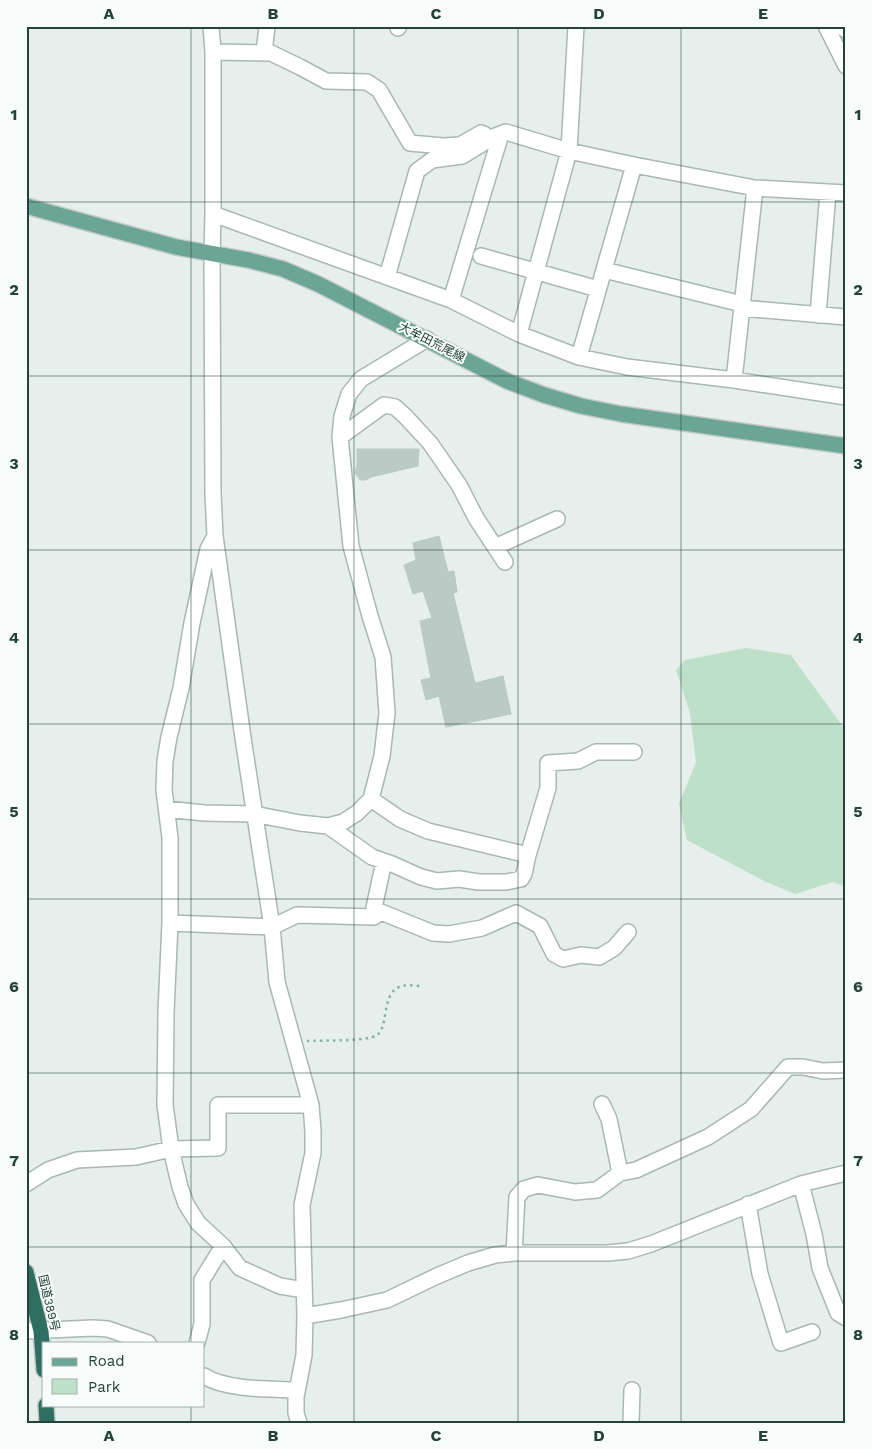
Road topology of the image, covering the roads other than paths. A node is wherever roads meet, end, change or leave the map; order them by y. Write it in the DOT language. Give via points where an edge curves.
graph roads {
  1 [pos="211,26"];
  2 [pos="267,26"];
  3 [pos="576,26"];
  4 [pos="826,26"];
  5 [pos="840,26"];
  6 [pos="846,30"];
  7 [pos="213,52"];
  8 [pos="264,53"];
  9 [pos="846,66"];
  10 [pos="497,135"];
  11 [pos="569,151"];
  12 [pos="634,165"];
  13 [pos="755,188"];
  14 [pos="828,192"];
  15 [pos="846,193"];
  16 [pos="26,206"];
  17 [pos="213,214"];
  18 [pos="212,254"];
  19 [pos="481,256"];
  20 [pos="604,270"];
  21 [pos="536,271"];
  22 [pos="388,277"];
  23 [pos="598,289"];
  24 [pos="451,300"];
  25 [pos="742,306"];
  26 [pos="818,315"];
  27 [pos="846,317"];
  28 [pos="519,334"];
  29 [pos="427,339"];
  30 [pos="579,357"];
  31 [pos="734,380"];
  32 [pos="846,397"];
  33 [pos="340,438"];
  34 [pos="846,446"];
  35 [pos="557,519"];
  36 [pos="215,536"];
  37 [pos="495,547"];
  38 [pos="505,562"];
  39 [pos="634,752"];
  40 [pos="371,799"];
  41 [pos="166,809"];
  42 [pos="254,814"];
  43 [pos="328,826"];
  44 [pos="528,855"];
  45 [pos="384,861"];
  46 [pos="372,917"];
  47 [pos="170,923"];
  48 [pos="272,927"];
  49 [pos="628,932"];
  50 [pos="846,1070"];
  51 [pos="602,1104"];
  52 [pos="311,1105"];
  53 [pos="171,1149"];
  54 [pos="620,1173"];
  55 [pos="846,1173"];
  56 [pos="26,1184"];
  57 [pos="801,1184"];
  58 [pos="748,1204"];
  59 [pos="222,1246"];
  60 [pos="514,1254"];
  61 [pos="26,1272"];
  62 [pos="304,1290"];
  63 [pos="305,1316"];
  64 [pos="846,1318"];
  65 [pos="34,1331"];
  66 [pos="812,1332"];
  67 [pos="145,1342"];
  68 [pos="197,1342"];
  69 [pos="42,1362"];
  70 [pos="205,1377"];
  71 [pos="297,1390"];
  72 [pos="632,1390"];
  73 [pos="46,1406"];
  74 [pos="47,1423"];
  75 [pos="299,1423"];
  76 [pos="631,1423"];
  1 -- 7 [label="street"];
  2 -- 8 [label="street"];
  3 -- 11 [label="street"];
  4 -- 9 [label="street"];
  5 -- 6 [label="street"];
  7 -- 8 [label="street"];
  7 -- 17 [label="street"];
  8 -- 10 [label="street" via="271,53 326,81 367,82 379,90 410,143 460,145 480,133"];
  10 -- 11 [label="street" via="506,132"];
  10 -- 22 [label="street" via="462,156 432,160 417,171"];
  10 -- 24 [label="street"];
  11 -- 12 [label="street"];
  11 -- 21 [label="street"];
  12 -- 13 [label="street"];
  12 -- 20 [label="street"];
  13 -- 14 [label="street"];
  13 -- 25 [label="street"];
  14 -- 15 [label="street"];
  14 -- 26 [label="street"];
  16 -- 18 [label="main road, 大牟田荒尾線"];
  17 -- 18 [label="street"];
  17 -- 22 [label="street"];
  18 -- 29 [label="main road, 大牟田荒尾線" via="283,269"];
  18 -- 36 [label="street"];
  19 -- 21 [label="street"];
  20 -- 23 [label="street"];
  20 -- 25 [label="street"];
  21 -- 23 [label="street"];
  21 -- 28 [label="street"];
  22 -- 24 [label="street"];
  23 -- 30 [label="street"];
  24 -- 28 [label="street"];
  25 -- 26 [label="street"];
  25 -- 31 [label="street"];
  26 -- 27 [label="street"];
  28 -- 30 [label="street"];
  29 -- 33 [label="street" via="361,379 350,394 342,416"];
  29 -- 34 [label="main road, 大牟田荒尾線" via="507,381 581,406"];
  30 -- 31 [label="street" via="627,367"];
  31 -- 32 [label="street"];
  33 -- 37 [label="street" via="384,405 395,407 430,443"];
  33 -- 40 [label="street" via="351,546 383,657 387,713 382,756"];
  35 -- 37 [label="street"];
  36 -- 41 [label="street" via="208,549 182,688 166,753"];
  36 -- 42 [label="street"];
  37 -- 38 [label="street"];
  39 -- 44 [label="street" via="596,752 578,761 548,763 548,788"];
  40 -- 43 [label="street" via="343,822"];
  40 -- 44 [label="street" via="400,819 428,831"];
  41 -- 42 [label="street"];
  41 -- 47 [label="street" via="170,838"];
  42 -- 43 [label="street"];
  42 -- 48 [label="street"];
  43 -- 45 [label="street" via="372,857"];
  44 -- 45 [label="street" via="521,879 506,882 437,881"];
  45 -- 46 [label="street"];
  46 -- 48 [label="street" via="297,915"];
  46 -- 49 [label="street" via="381,912 433,933 449,934 482,928 516,913 540,926 554,954 563,959 580,955 599,957 614,948"];
  47 -- 48 [label="street"];
  47 -- 53 [label="street" via="165,1105"];
  48 -- 52 [label="street" via="277,982"];
  50 -- 54 [label="street" via="788,1067 751,1109 708,1137 636,1170"];
  51 -- 54 [label="street" via="609,1119"];
  52 -- 53 [label="street" via="218,1104 218,1148"];
  52 -- 62 [label="street" via="313,1153 302,1205"];
  53 -- 56 [label="street" via="136,1157 77,1160 48,1170"];
  53 -- 59 [label="street" via="186,1204 198,1222"];
  54 -- 60 [label="street" via="596,1190 574,1192 538,1185 524,1189 518,1197"];
  55 -- 57 [label="street"];
  57 -- 58 [label="street"];
  57 -- 64 [label="street" via="820,1268 838,1313"];
  58 -- 60 [label="street" via="628,1251"];
  58 -- 66 [label="street" via="760,1274 781,1343"];
  59 -- 62 [label="street" via="240,1268 280,1286"];
  59 -- 68 [label="street" via="202,1280 202,1324"];
  60 -- 63 [label="street" via="495,1255 468,1263 387,1300"];
  61 -- 65 [label="highway, 国道389号"];
  62 -- 63 [label="street"];
  63 -- 71 [label="street" via="304,1355"];
  65 -- 67 [label="street" via="108,1329"];
  65 -- 69 [label="highway, 国道389号"];
  70 -- 71 [label="street" via="213,1382 247,1388"];
  71 -- 75 [label="street"];
  72 -- 76 [label="street"];
  73 -- 74 [label="highway"];
}
